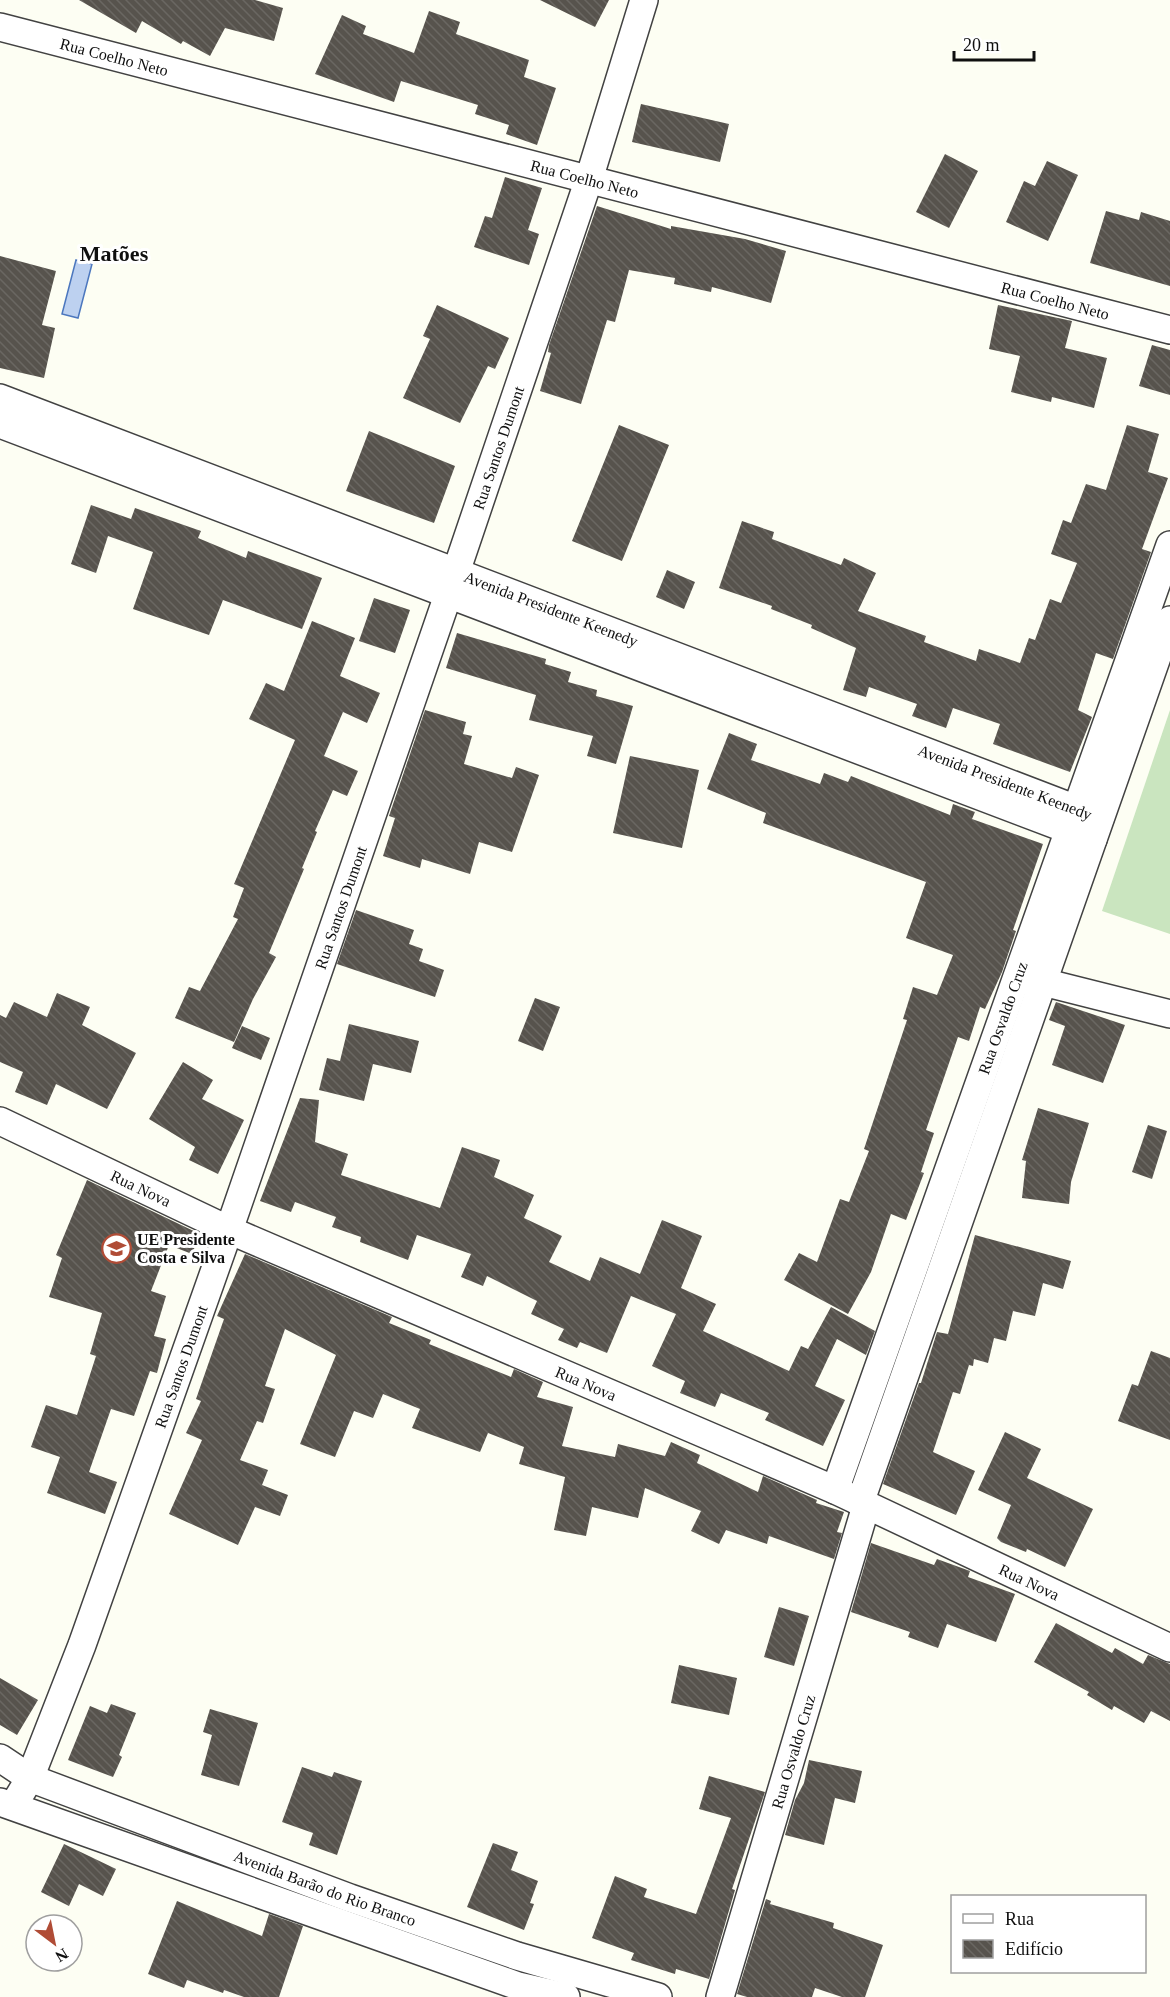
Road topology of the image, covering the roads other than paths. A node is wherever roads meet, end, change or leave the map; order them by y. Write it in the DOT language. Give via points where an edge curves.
graph roads {
  1 [pos="644,0"];
  2 [pos="0,27"];
  3 [pos="589,179"];
  4 [pos="1170,330"];
  5 [pos="0,398"];
  6 [pos="0,424"];
  7 [pos="1170,545"];
  8 [pos="452,583"];
  9 [pos="1170,621"];
  10 [pos="1154,652"];
  11 [pos="1085,824"];
  12 [pos="1030,979"];
  13 [pos="1170,1014"];
  14 [pos="0,1121"];
  15 [pos="229,1230"];
  16 [pos="835,1490"];
  17 [pos="863,1505"];
  18 [pos="1169,1644"];
  19 [pos="0,1758"];
  20 [pos="30,1778"];
  21 [pos="6,1804"];
  22 [pos="566,1997"];
  23 [pos="658,1997"];
  24 [pos="720,1997"];
  1 -- 3 [label="street, Rua Santos Dumont"];
  2 -- 3 [label="street, Rua Coelho Neto"];
  3 -- 4 [label="street, Rua Coelho Neto"];
  3 -- 8 [label="street, Rua Santos Dumont"];
  5 -- 8 [label="street, Avenida Presidente Keenedy"];
  6 -- 8 [label="street, Avenida Presidente Keenedy"];
  7 -- 10 [label="street, Rua Osvaldo Cruz"];
  8 -- 11 [label="street, Avenida Presidente Keenedy"];
  8 -- 15 [label="street, Rua Santos Dumont"];
  9 -- 10 [label="street, Rua Osvaldo Cruz"];
  10 -- 11 [label="street, Rua Osvaldo Cruz"];
  11 -- 12 [label="street, Rua Osvaldo Cruz"];
  12 -- 13 [label="street"];
  12 -- 16 [label="street, Rua Osvaldo Cruz"];
  12 -- 17 [label="street, Rua Osvaldo Cruz"];
  14 -- 15 [label="street, Rua Nova"];
  15 -- 16 [label="street, Rua Nova"];
  15 -- 20 [label="street, Rua Santos Dumont" via="82,1645"];
  16 -- 17 [label="street, Rua Nova"];
  17 -- 18 [label="street, Rua Nova"];
  17 -- 24 [label="street, Rua Osvaldo Cruz"];
  19 -- 20 [label="street, Avenida Barão do Rio Branco"];
  20 -- 21 [label="street, Rua Santos Dumont"];
  20 -- 23 [label="street, Avenida Barão do Rio Branco" via="361,1902 517,1956"];
  21 -- 22 [label="street, Avenida Barão do Rio Branco" via="518,1986"];
}
